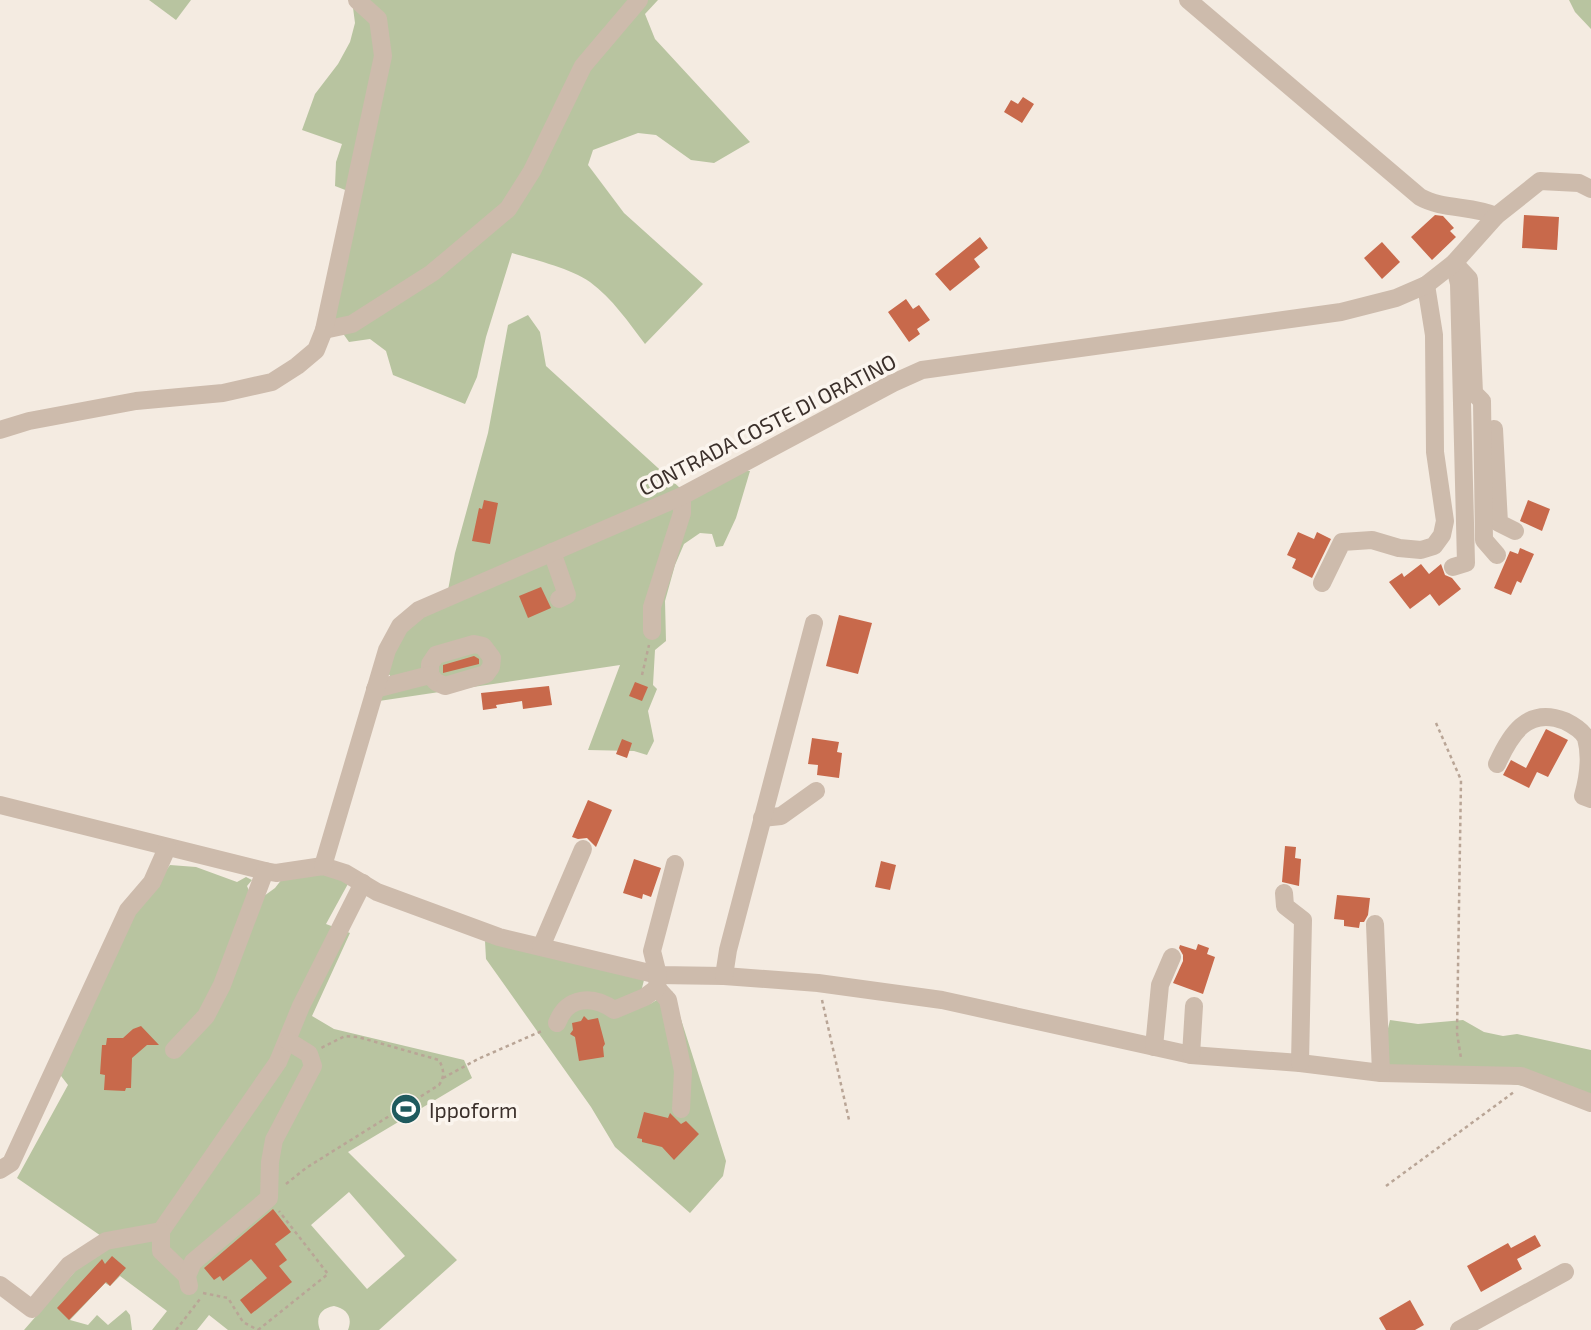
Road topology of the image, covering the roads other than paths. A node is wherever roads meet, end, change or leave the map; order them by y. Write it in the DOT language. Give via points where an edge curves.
graph roads {
  1 [pos="357,0"];
  2 [pos="639,0"];
  3 [pos="1188,0"];
  4 [pos="1591,188"];
  5 [pos="1496,216"];
  6 [pos="1454,263"];
  7 [pos="1426,285"];
  8 [pos="324,330"];
  9 [pos="1482,401"];
  10 [pos="0,430"];
  11 [pos="682,496"];
  12 [pos="1515,531"];
  13 [pos="552,552"];
  14 [pos="1497,555"];
  15 [pos="1453,567"];
  16 [pos="1322,583"];
  17 [pos="559,599"];
  18 [pos="814,622"];
  19 [pos="652,631"];
  20 [pos="430,675"];
  21 [pos="375,688"];
  22 [pos="1497,764"];
  23 [pos="816,791"];
  24 [pos="1591,799"];
  25 [pos="0,805"];
  26 [pos="762,818"];
  27 [pos="167,848"];
  28 [pos="583,849"];
  29 [pos="675,864"];
  30 [pos="323,866"];
  31 [pos="265,871"];
  32 [pos="363,883"];
  33 [pos="1284,893"];
  34 [pos="1375,924"];
  35 [pos="541,947"];
  36 [pos="1172,957"];
  37 [pos="724,976"];
  38 [pos="658,981"];
  39 [pos="1194,1006"];
  40 [pos="557,1023"];
  41 [pos="288,1041"];
  42 [pos="1154,1047"];
  43 [pos="174,1050"];
  44 [pos="1191,1055"];
  45 [pos="1300,1063"];
  46 [pos="1381,1073"];
  47 [pos="1591,1103"];
  48 [pos="681,1110"];
  49 [pos="0,1170"];
  50 [pos="161,1231"];
  51 [pos="1565,1272"];
  52 [pos="0,1285"];
  53 [pos="1460,1330"];
  1 -- 8 [label="street" via="378,19 383,56"];
  2 -- 8 [label="street" via="583,66 509,209 432,273 352,324"];
  3 -- 5 [label="street" via="1420,197"];
  4 -- 5 [label="street, CONTRADA COSTE DI ORATINO" via="1540,181"];
  5 -- 6 [label="street, CONTRADA COSTE DI ORATINO"];
  6 -- 7 [label="street, CONTRADA COSTE DI ORATINO"];
  6 -- 9 [label="street" via="1469,279 1474,393"];
  6 -- 15 [label="street" via="1459,284 1466,563"];
  7 -- 11 [label="street, CONTRADA COSTE DI ORATINO" via="1341,312 922,370"];
  7 -- 16 [label="street" via="1434,335 1435,452 1445,521 1442,536 1421,550 1372,540 1342,542"];
  8 -- 10 [label="street" via="316,350 272,382 223,393 136,401"];
  9 -- 12 [label="street" via="1492,404 1499,523"];
  9 -- 14 [label="street" via="1484,540"];
  11 -- 13 [label="street, CONTRADA COSTE DI ORATINO"];
  11 -- 19 [label="street" via="682,513 652,607"];
  13 -- 17 [label="street" via="567,595"];
  13 -- 21 [label="street, CONTRADA COSTE DI ORATINO" via="419,610 400,626"];
  18 -- 26 [label="street"];
  20 -- 21 [label="street"];
  21 -- 30 [label="street, CONTRADA COSTE DI ORATINO"];
  22 -- 24 [label="street" via="1509,737 1524,723 1545,717 1561,720 1586,737 1590,756 1583,796"];
  23 -- 26 [label="street" via="781,816"];
  25 -- 27 [label="street"];
  26 -- 37 [label="street"];
  27 -- 31 [label="street"];
  27 -- 49 [label="street" via="152,883 128,910 11,1163"];
  28 -- 35 [label="street"];
  29 -- 38 [label="street" via="652,951"];
  30 -- 31 [label="street"];
  30 -- 32 [label="street"];
  31 -- 43 [label="street" via="222,985 206,1016"];
  32 -- 35 [label="street" via="499,937"];
  32 -- 41 [label="street"];
  33 -- 45 [label="street" via="1285,906 1303,920"];
  34 -- 46 [label="street"];
  35 -- 38 [label="street"];
  36 -- 42 [label="street" via="1160,985"];
  37 -- 38 [label="street"];
  37 -- 42 [label="street" via="942,1000"];
  38 -- 40 [label="street" via="645,998 614,1010 603,1002 575,1002 560,1014"];
  38 -- 48 [label="street" via="668,1000 683,1070"];
  39 -- 44 [label="street"];
  41 -- 50 [label="street"];
  41 -- 50 [label="street" via="309,1054 313,1066 275,1140 269,1198 193,1262 193,1285 161,1251"];
  42 -- 44 [label="street"];
  44 -- 45 [label="street"];
  45 -- 46 [label="street"];
  46 -- 47 [label="street" via="1521,1076"];
  50 -- 52 [label="street" via="106,1241 69,1265 32,1309"];
  51 -- 53 [label="street"];
}
